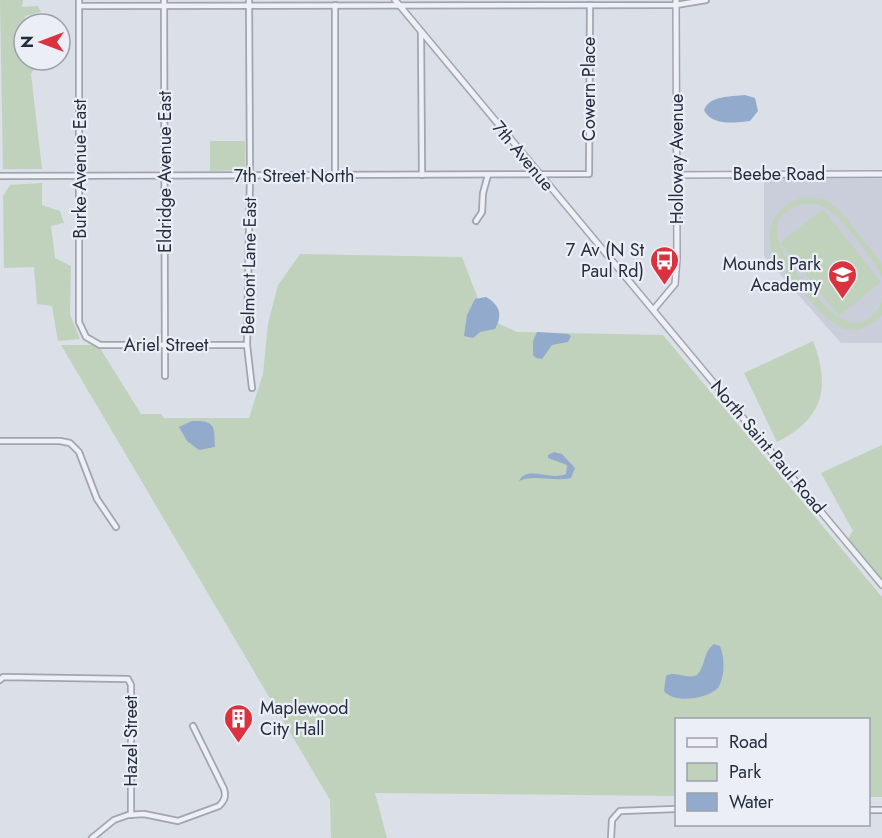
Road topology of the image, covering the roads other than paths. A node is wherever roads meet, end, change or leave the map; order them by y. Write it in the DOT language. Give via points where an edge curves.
graph roads {
  1 [pos="706,0"];
  2 [pos="676,2"];
  3 [pos="79,3"];
  4 [pos="164,3"];
  5 [pos="249,3"];
  6 [pos="398,3"];
  7 [pos="334,5"];
  8 [pos="590,5"];
  9 [pos="422,32"];
  10 [pos="589,174"];
  11 [pos="882,174"];
  12 [pos="423,175"];
  13 [pos="488,175"];
  14 [pos="538,175"];
  15 [pos="677,175"];
  16 [pos="0,176"];
  17 [pos="80,176"];
  18 [pos="165,176"];
  19 [pos="250,176"];
  20 [pos="335,176"];
  21 [pos="476,222"];
  22 [pos="654,309"];
  23 [pos="86,337"];
  24 [pos="166,345"];
  25 [pos="247,345"];
  26 [pos="165,376"];
  27 [pos="252,388"];
  28 [pos="0,441"];
  29 [pos="116,527"];
  30 [pos="882,585"];
  31 [pos="0,680"];
  32 [pos="193,726"];
  33 [pos="675,809"];
  34 [pos="131,814"];
  35 [pos="92,838"];
  36 [pos="611,838"];
  1 -- 2 [label="street"];
  2 -- 8 [label="street"];
  2 -- 15 [label="street, Holloway Avenue"];
  3 -- 4 [label="street"];
  3 -- 17 [label="street, Burke Avenue East"];
  4 -- 5 [label="street"];
  4 -- 18 [label="street, Eldridge Avenue East"];
  5 -- 7 [label="street"];
  5 -- 19 [label="street, Belmont Lane East"];
  6 -- 7 [label="street"];
  6 -- 8 [label="street"];
  6 -- 9 [label="street, 7th Avenue"];
  7 -- 20 [label="street"];
  8 -- 10 [label="street, Cowern Place"];
  9 -- 12 [label="street"];
  9 -- 14 [label="street, 7th Avenue"];
  10 -- 14 [label="street, 7th Street North"];
  11 -- 15 [label="street, Beebe Road"];
  12 -- 13 [label="street, 7th Street North"];
  12 -- 20 [label="street, 7th Street North"];
  13 -- 14 [label="street, 7th Street North"];
  13 -- 21 [label="street" via="482,212"];
  14 -- 22 [label="street, 7th Avenue"];
  15 -- 22 [label="street, Holloway Avenue" via="675,284"];
  16 -- 17 [label="street, 7th Street North"];
  17 -- 18 [label="street, 7th Street North"];
  17 -- 23 [label="street, Burke Avenue East" via="79,322"];
  18 -- 19 [label="street, 7th Street North"];
  18 -- 24 [label="street, Eldridge Avenue East"];
  19 -- 20 [label="street, 7th Street North"];
  19 -- 25 [label="street, Belmont Lane East"];
  22 -- 30 [label="street, North Saint Paul Road"];
  23 -- 24 [label="street, Ariel Street" via="100,345"];
  24 -- 25 [label="street, Ariel Street"];
  24 -- 26 [label="street, Eldridge Avenue East"];
  25 -- 27 [label="street, Belmont Lane East"];
  28 -- 29 [label="street" via="70,443 79,452 94,493"];
  31 -- 34 [label="street, Hazel Street" via="128,679"];
  32 -- 34 [label="street" via="224,789 223,802 178,821"];
  33 -- 36 [label="street" via="620,811 612,820"];
  34 -- 35 [label="street" via="114,820"];
}
